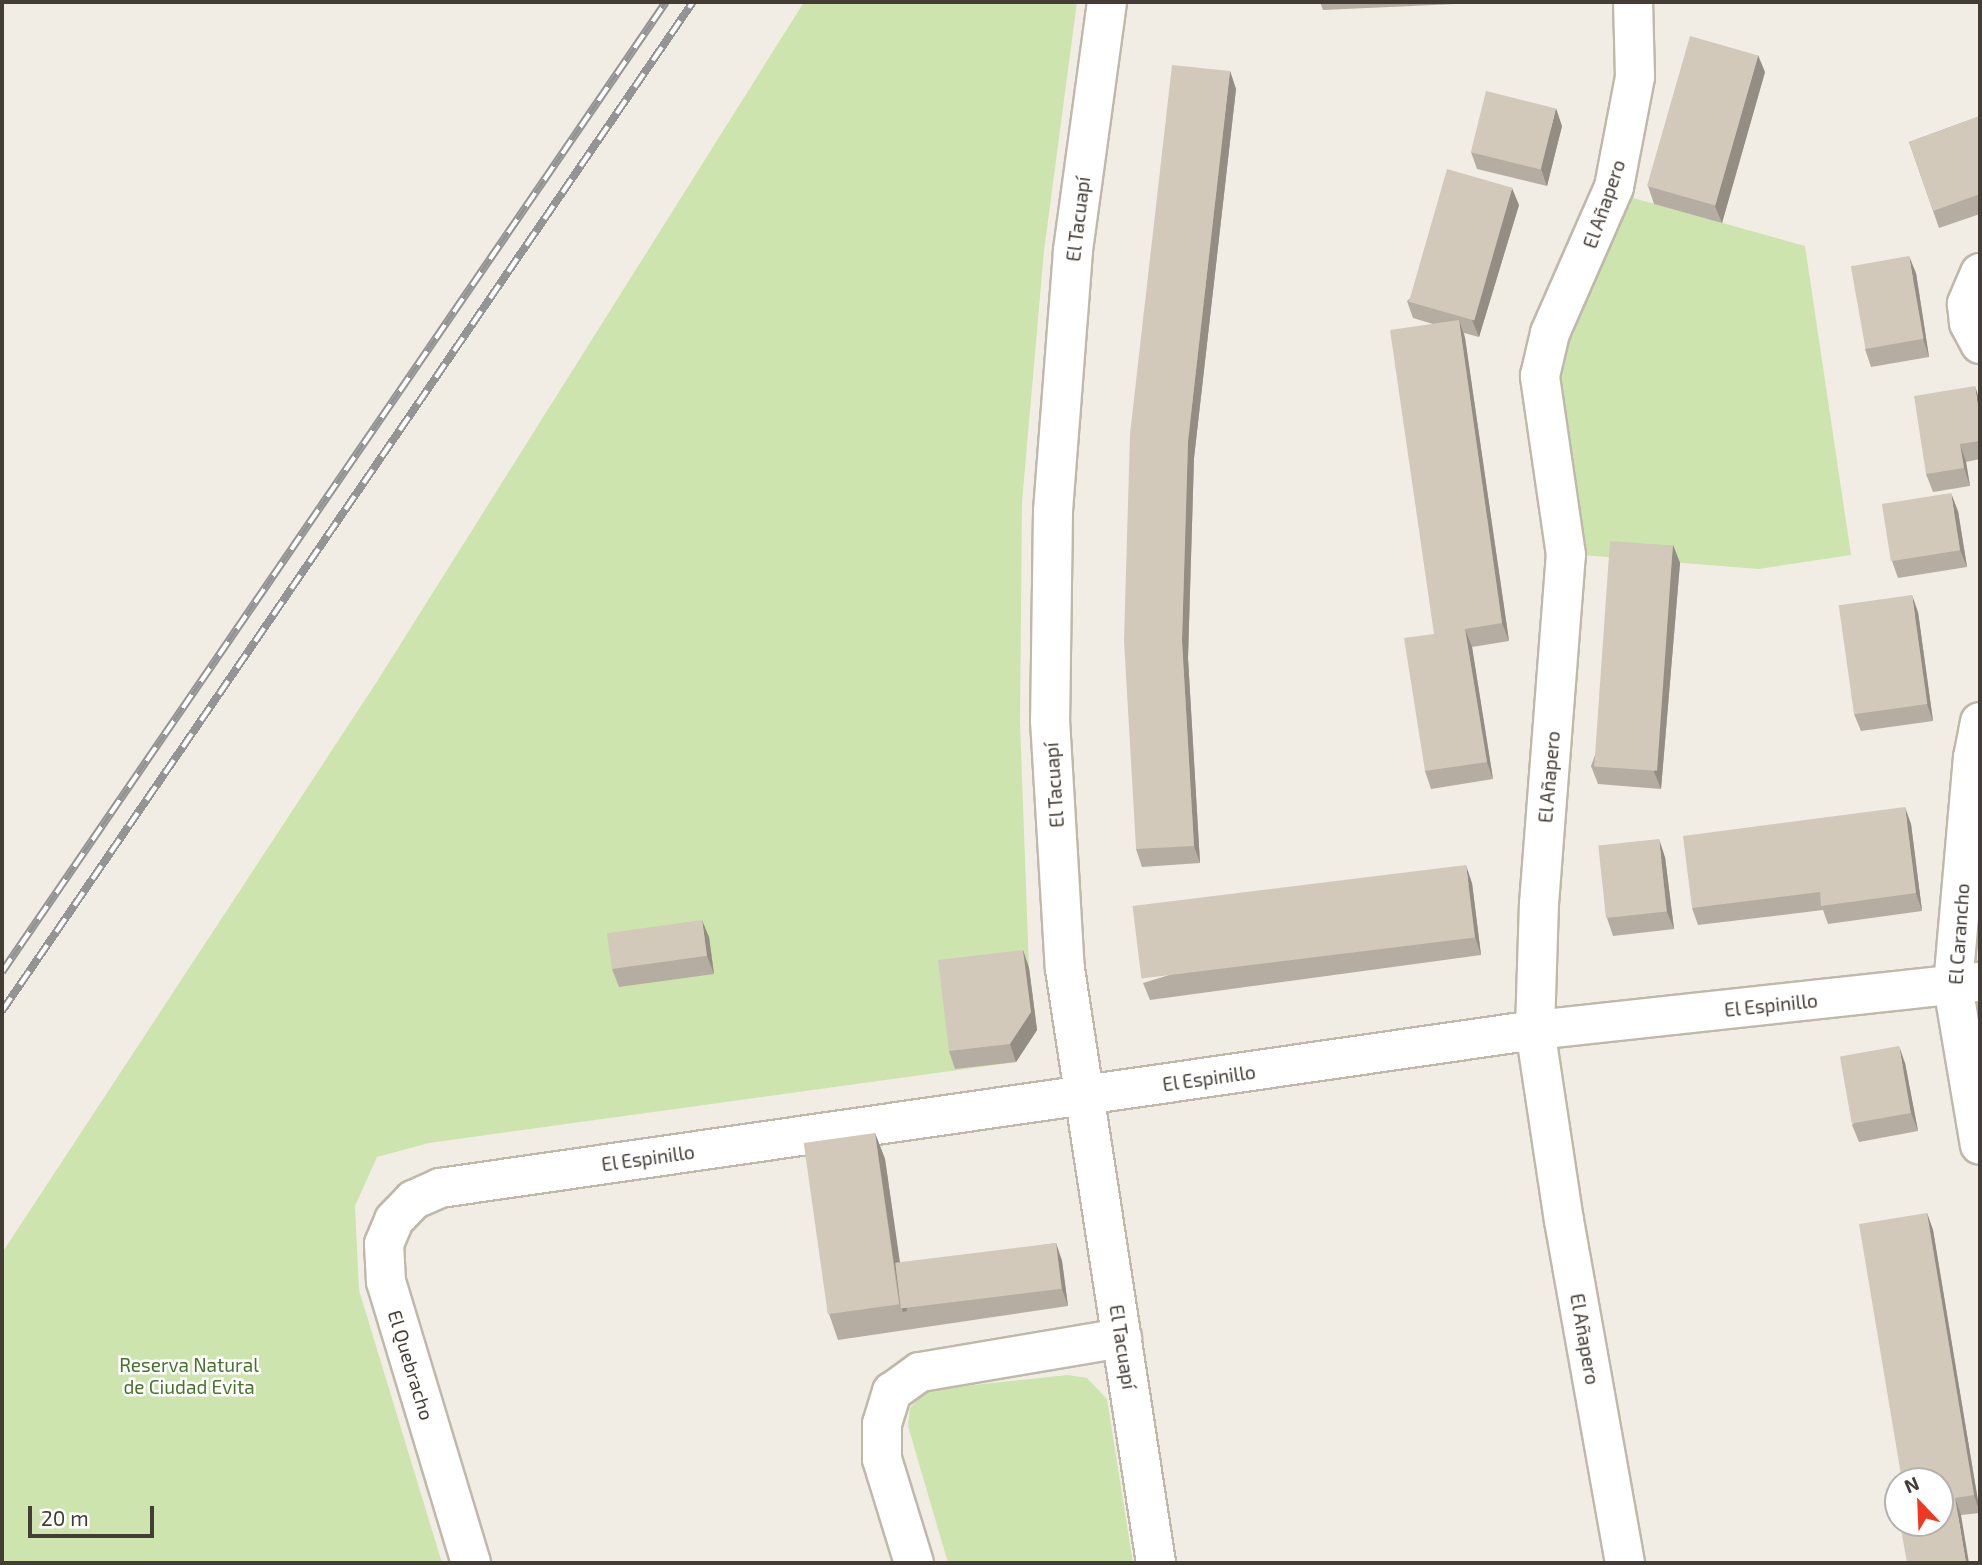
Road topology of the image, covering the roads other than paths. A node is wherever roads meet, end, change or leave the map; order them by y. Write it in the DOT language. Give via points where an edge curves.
graph roads {
  1 [pos="1107,2"];
  2 [pos="1633,2"];
  3 [pos="1980,273"];
  4 [pos="1980,344"];
  5 [pos="1980,722"];
  6 [pos="1967,984"];
  7 [pos="1535,1030"];
  8 [pos="1085,1096"];
  9 [pos="1980,1145"];
  10 [pos="440,1188"];
  11 [pos="1122,1338"];
  12 [pos="471,1563"];
  13 [pos="914,1563"];
  14 [pos="1156,1563"];
  15 [pos="1625,1563"];
  1 -- 8 [label="street, El Tacuapí" via="1073,251 1053,512 1050,720 1065,968"];
  2 -- 7 [label="street, El Añapero" via="1635,77 1614,187 1550,333 1541,376 1566,555 1539,905"];
  3 -- 4 [label="street" via="1967,304 1969,323"];
  5 -- 6 [label="street, El Carancho" via="1973,757"];
  6 -- 7 [label="street, El Espinillo"];
  6 -- 9 [label="street, El Carancho"];
  7 -- 8 [label="street, El Espinillo"];
  7 -- 15 [label="street, El Añapero"];
  8 -- 10 [label="street, El Espinillo"];
  8 -- 11 [label="street, El Tacuapí"];
  10 -- 12 [label="street, El Quebracho" via="413,1200 394,1220 384,1244 386,1282"];
  11 -- 13 [label="street" via="920,1372 892,1392 881,1424 882,1459"];
  11 -- 14 [label="street, El Tacuapí"];
}
